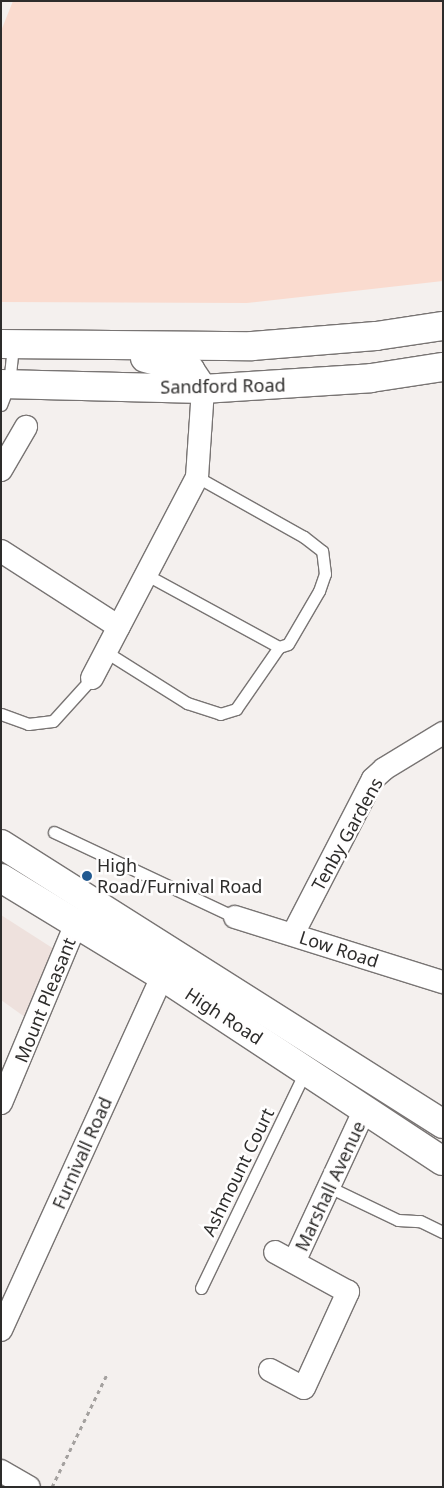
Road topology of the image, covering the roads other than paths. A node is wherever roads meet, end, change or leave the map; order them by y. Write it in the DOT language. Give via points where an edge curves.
graph roads {
  1 [pos="443,326"];
  2 [pos="7,344"];
  3 [pos="67,346"];
  4 [pos="443,367"];
  5 [pos="203,389"];
  6 [pos="4,391"];
  7 [pos="26,427"];
  8 [pos="1,470"];
  9 [pos="197,477"];
  10 [pos="1,551"];
  11 [pos="145,574"];
  12 [pos="119,627"];
  13 [pos="279,647"];
  14 [pos="106,652"];
  15 [pos="92,678"];
  16 [pos="1,714"];
  17 [pos="443,733"];
  18 [pos="54,832"];
  19 [pos="1,844"];
  20 [pos="1,878"];
  21 [pos="235,917"];
  22 [pos="76,924"];
  23 [pos="293,934"];
  24 [pos="162,976"];
  25 [pos="443,982"];
  26 [pos="306,1070"];
  27 [pos="1,1103"];
  28 [pos="365,1109"];
  29 [pos="443,1124"];
  30 [pos="443,1161"];
  31 [pos="329,1187"];
  32 [pos="443,1232"];
  33 [pos="201,1288"];
  34 [pos="1,1330"];
  35 [pos="270,1370"];
  36 [pos="1,1471"];
  37 [pos="29,1487"];
  1 -- 3 [label="main road" via="376,336 252,346"];
  2 -- 3 [label="main road"];
  2 -- 6 [label="lane"];
  3 -- 5 [label="main road" via="179,366 190,370"];
  4 -- 5 [label="main road, Sandford Road" via="371,378"];
  5 -- 6 [label="main road, Sandford Road"];
  5 -- 9 [label="street"];
  7 -- 8 [label="street"];
  9 -- 11 [label="street"];
  9 -- 13 [label="lane" via="304,537 322,551 325,574 319,591 288,644"];
  10 -- 12 [label="street"];
  11 -- 12 [label="street"];
  11 -- 13 [label="lane"];
  12 -- 14 [label="street"];
  13 -- 14 [label="lane" via="236,709 220,714 187,703"];
  14 -- 15 [label="street"];
  15 -- 16 [label="lane" via="53,721 28,724"];
  17 -- 23 [label="street, Tenby Gardens" via="373,779"];
  18 -- 21 [label="lane"];
  19 -- 29 [label="main road, High Road"];
  20 -- 22 [label="main road, High Road"];
  21 -- 23 [label="street, Low Road"];
  22 -- 24 [label="main road, High Road"];
  22 -- 27 [label="street, Mount Pleasant"];
  23 -- 25 [label="street, Low Road"];
  24 -- 26 [label="main road, High Road"];
  24 -- 34 [label="street, Furnivall Road"];
  26 -- 28 [label="main road, High Road"];
  26 -- 33 [label="lane, Ashmount Court"];
  28 -- 30 [label="main road, High Road"];
  28 -- 31 [label="street, Marshall Avenue"];
  31 -- 32 [label="lane" via="398,1220 420,1220"];
  31 -- 35 [label="street, Marshall Avenue" via="285,1257 348,1292 304,1388"];
  36 -- 37 [label="street"];
}
